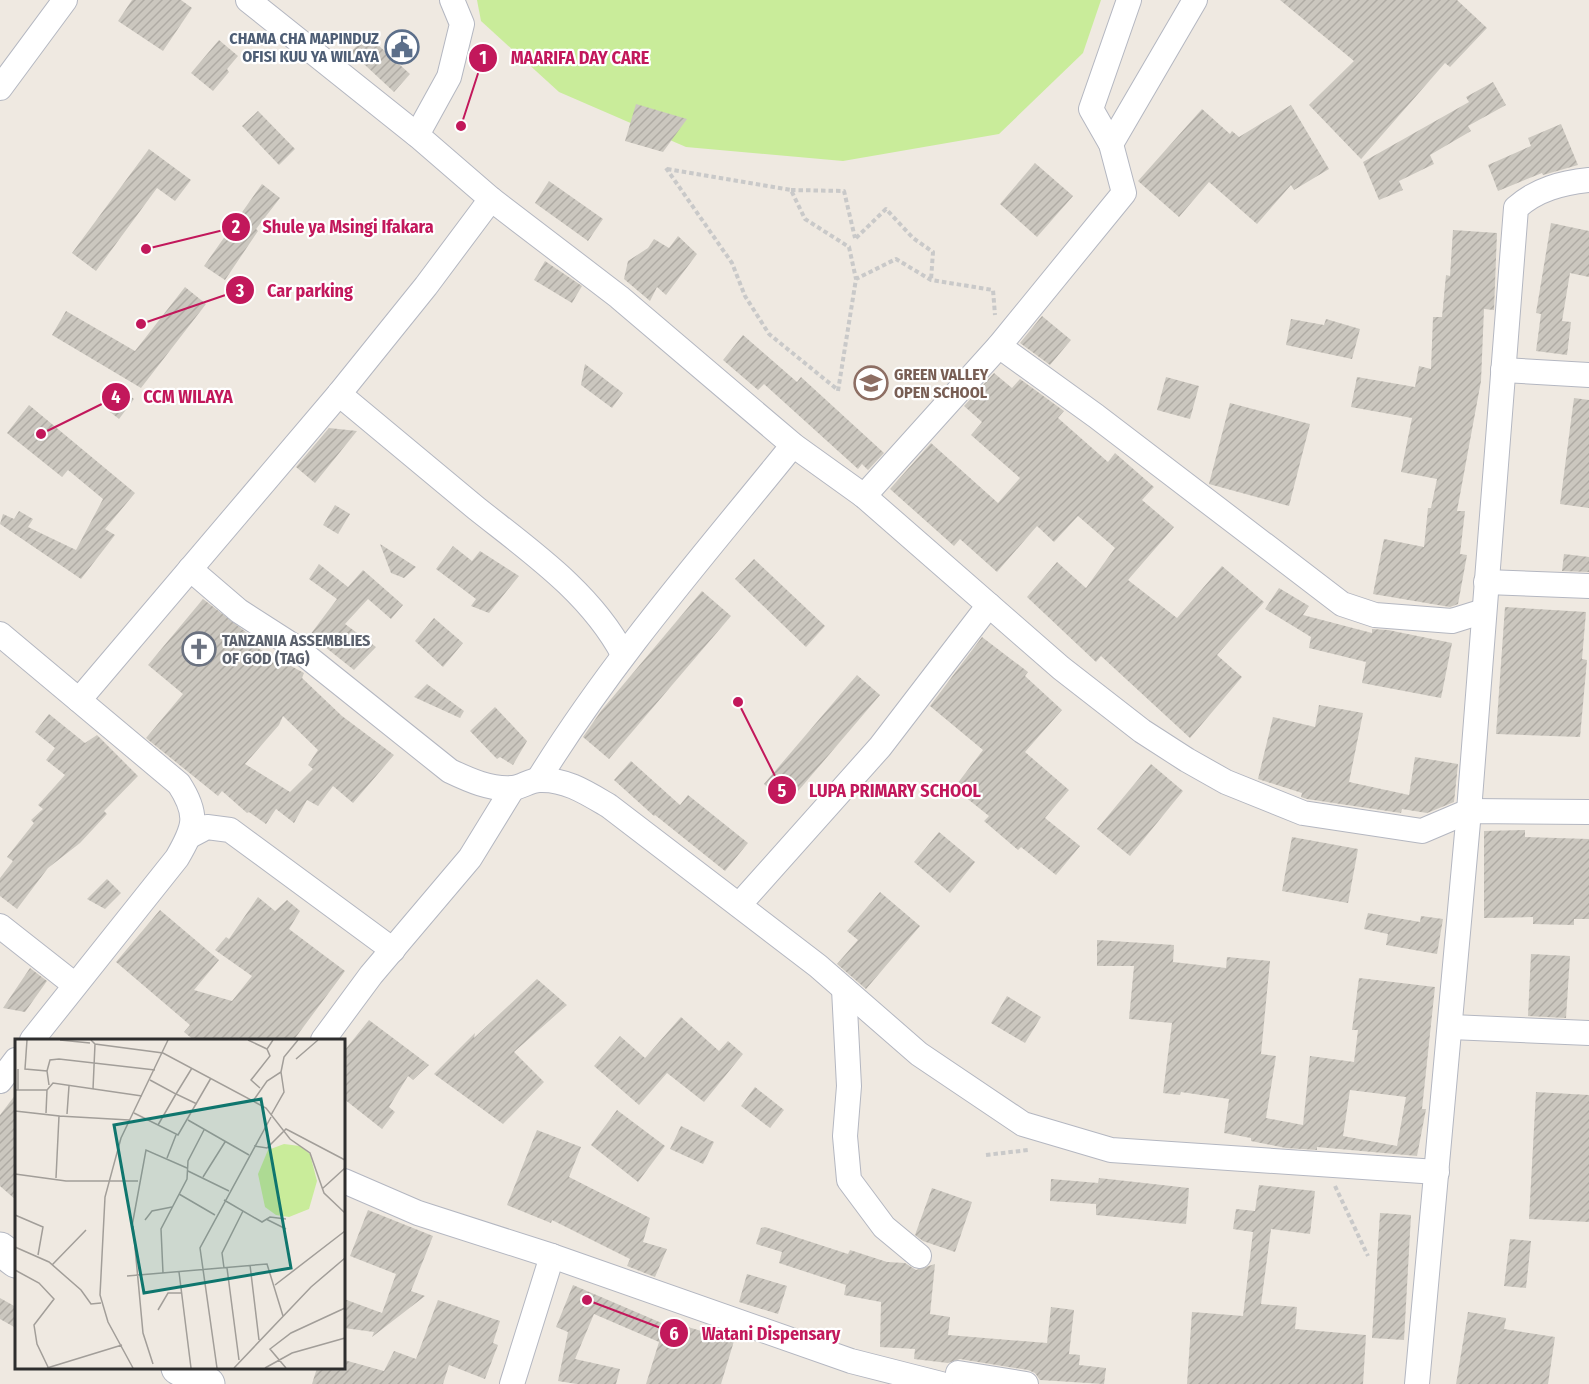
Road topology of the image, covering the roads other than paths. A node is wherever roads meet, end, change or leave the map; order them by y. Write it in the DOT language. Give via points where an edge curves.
graph roads {
  1 [pos="65,0"];
  2 [pos="248,0"];
  3 [pos="452,0"];
  4 [pos="1129,0"];
  5 [pos="1195,0"];
  6 [pos="3,77"];
  7 [pos="417,135"];
  8 [pos="1110,144"];
  9 [pos="1589,180"];
  10 [pos="491,199"];
  11 [pos="999,346"];
  12 [pos="1503,370"];
  13 [pos="1589,375"];
  14 [pos="339,394"];
  15 [pos="793,445"];
  16 [pos="864,496"];
  17 [pos="190,569"];
  18 [pos="1486,582"];
  19 [pos="1589,586"];
  20 [pos="989,605"];
  21 [pos="1484,611"];
  22 [pos="0,634"];
  23 [pos="623,654"];
  24 [pos="79,700"];
  25 [pos="538,780"];
  26 [pos="179,784"];
  27 [pos="513,788"];
  28 [pos="1469,811"];
  29 [pos="1589,812"];
  30 [pos="230,830"];
  31 [pos="190,836"];
  32 [pos="739,905"];
  33 [pos="0,926"];
  34 [pos="393,950"];
  35 [pos="75,985"];
  36 [pos="844,989"];
  37 [pos="1451,1027"];
  38 [pos="1589,1033"];
  39 [pos="34,1039"];
  40 [pos="324,1039"];
  41 [pos="15,1061"];
  42 [pos="0,1081"];
  43 [pos="1437,1172"];
  44 [pos="345,1181"];
  45 [pos="0,1249"];
  46 [pos="552,1256"];
  47 [pos="919,1256"];
  48 [pos="15,1260"];
  49 [pos="180,1369"];
  50 [pos="949,1379"];
  51 [pos="208,1384"];
  52 [pos="512,1384"];
  53 [pos="1026,1384"];
  54 [pos="1417,1384"];
  1 -- 6 [label="street"];
  2 -- 7 [label="street"];
  3 -- 7 [label="street" via="462,24 449,77"];
  4 -- 8 [label="street" via="1091,109"];
  5 -- 8 [label="street"];
  7 -- 10 [label="street"];
  8 -- 11 [label="street" via="1124,193"];
  9 -- 12 [label="street" via="1564,183 1529,195 1516,207"];
  10 -- 14 [label="street"];
  10 -- 15 [label="street" via="619,297"];
  11 -- 16 [label="street"];
  11 -- 21 [label="street" via="1342,604 1375,615 1452,621"];
  12 -- 13 [label="street"];
  12 -- 18 [label="street"];
  14 -- 17 [label="street"];
  14 -- 23 [label="street" via="542,559 594,612"];
  15 -- 16 [label="street"];
  15 -- 23 [label="street"];
  16 -- 20 [label="street"];
  17 -- 24 [label="street"];
  17 -- 27 [label="street" via="239,611 296,647 450,771 478,784"];
  18 -- 19 [label="street"];
  18 -- 21 [label="street"];
  20 -- 28 [label="street" via="1142,731 1247,791 1304,813 1422,831"];
  20 -- 32 [label="street" via="880,747"];
  21 -- 28 [label="street"];
  22 -- 24 [label="street"];
  23 -- 25 [label="street"];
  24 -- 26 [label="street"];
  25 -- 27 [label="street"];
  25 -- 32 [label="street" via="581,789"];
  26 -- 30 [label="street"];
  26 -- 31 [label="street" via="194,812"];
  27 -- 34 [label="street" via="470,858"];
  28 -- 29 [label="street"];
  28 -- 37 [label="street"];
  30 -- 31 [label="street" via="207,827"];
  30 -- 34 [label="street"];
  31 -- 35 [label="street" via="177,858"];
  32 -- 36 [label="street"];
  33 -- 35 [label="street"];
  34 -- 40 [label="street"];
  35 -- 39 [label="street"];
  36 -- 43 [label="street" via="919,1054 1023,1124 1111,1150"];
  36 -- 47 [label="street" via="849,1180 885,1227"];
  37 -- 38 [label="street"];
  37 -- 43 [label="street"];
  41 -- 42 [label="street"];
  43 -- 54 [label="street"];
  44 -- 46 [label="street" via="418,1213"];
  45 -- 48 [label="main road"];
  46 -- 50 [label="street" via="851,1361"];
  46 -- 52 [label="street"];
  49 -- 51 [label="main road"];
  50 -- 53 [label="street"];
}
